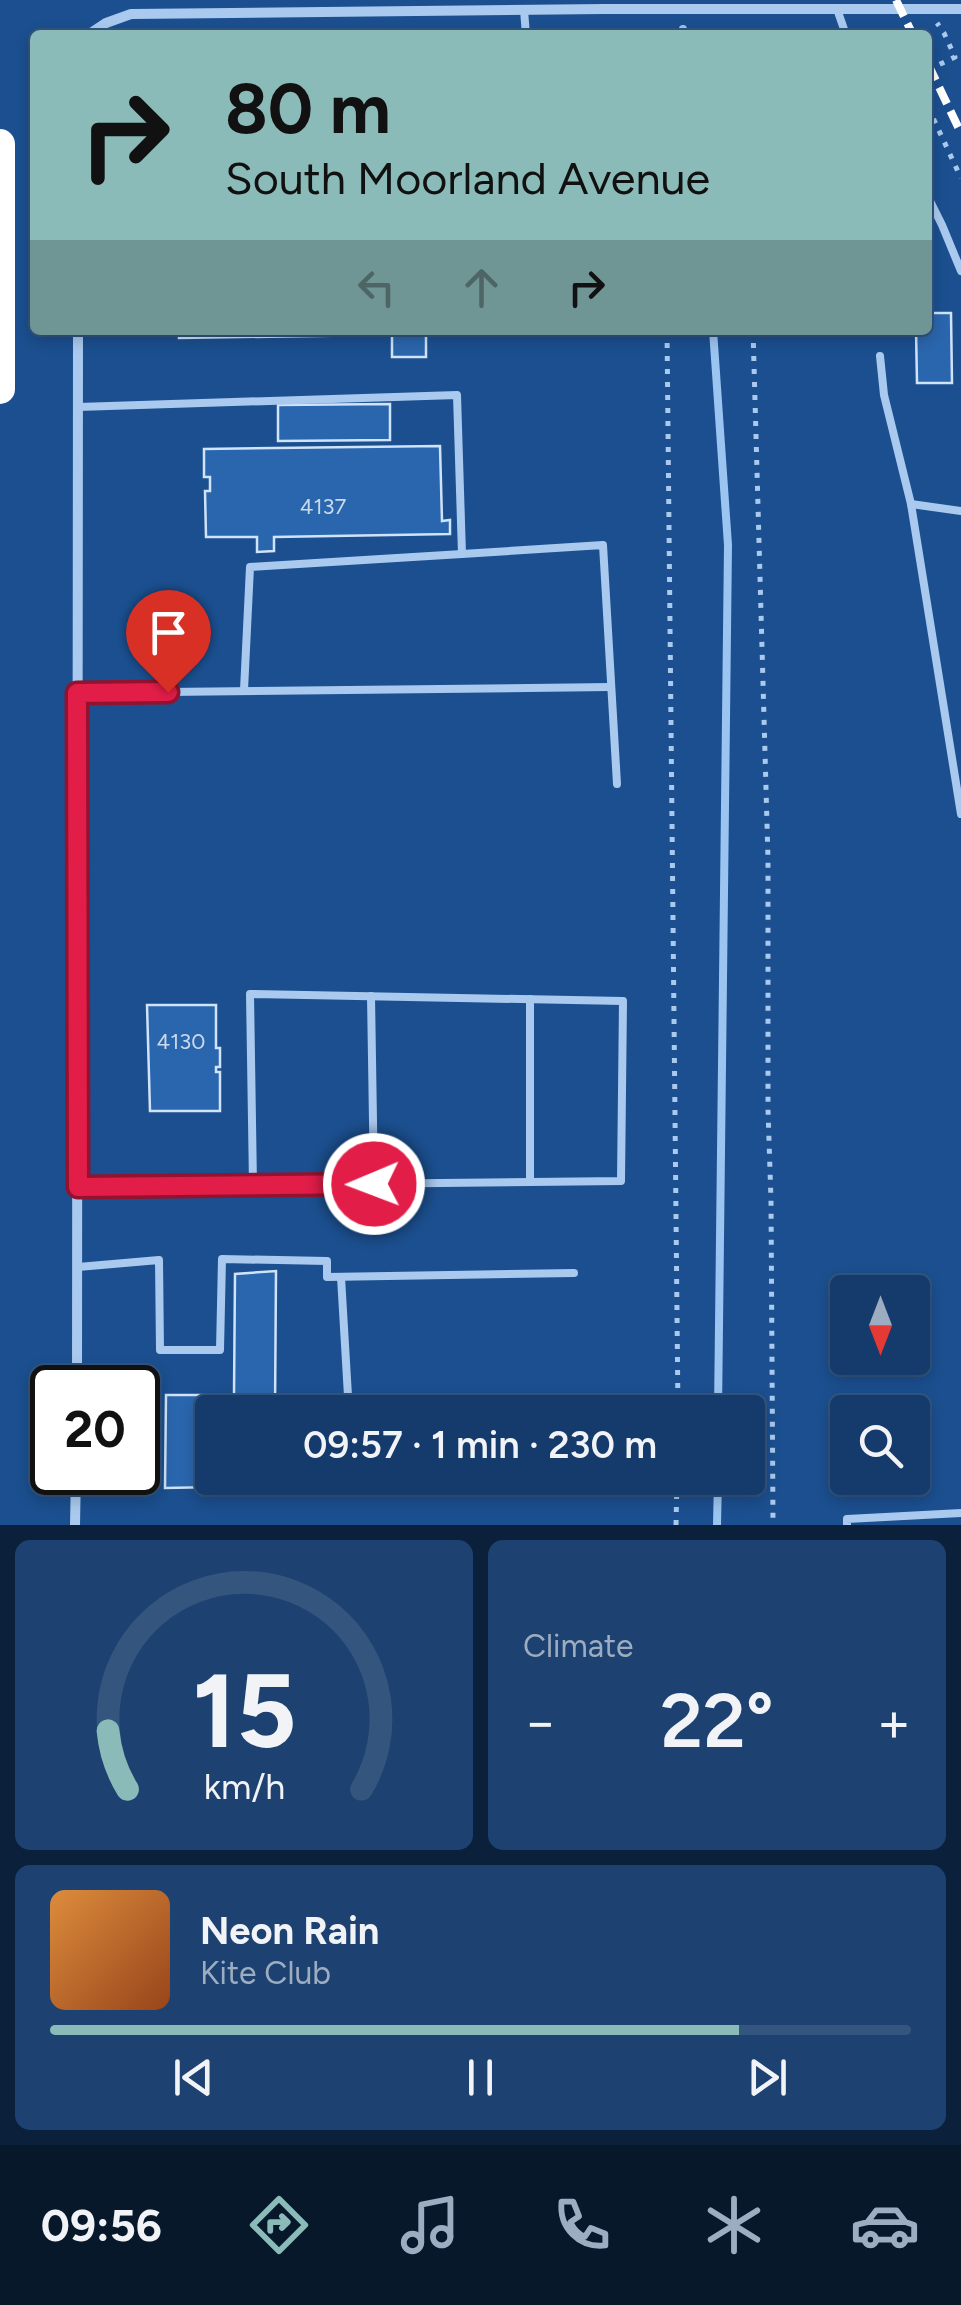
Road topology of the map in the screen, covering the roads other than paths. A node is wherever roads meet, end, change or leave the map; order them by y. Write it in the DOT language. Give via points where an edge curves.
graph roads {
  1 [pos="837,9"];
  2 [pos="961,9"];
  3 [pos="524,10"];
  4 [pos="95,30"];
  5 [pos="526,30"];
  6 [pos="844,30"];
  7 [pos="0,144"];
  8 [pos="932,205"];
  9 [pos="961,272"];
  10 [pos="78,335"];
  11 [pos="880,356"];
  12 [pos="0,389"];
  13 [pos="78,407"];
  14 [pos="911,504"];
  15 [pos="961,511"];
  16 [pos="462,554"];
  17 [pos="611,687"];
  18 [pos="244,690"];
  19 [pos="77,693"];
  20 [pos="617,784"];
  21 [pos="961,814"];
  22 [pos="371,996"];
  23 [pos="530,999"];
  24 [pos="530,1182"];
  25 [pos="374,1184"];
  26 [pos="253,1185"];
  27 [pos="78,1187"];
  28 [pos="78,1267"];
  29 [pos="574,1273"];
  30 [pos="341,1276"];
  31 [pos="76,1365"];
  32 [pos="348,1395"];
  33 [pos="76,1495"];
  34 [pos="961,1514"];
  35 [pos="75,1525"];
  36 [pos="847,1525"];
  1 -- 2 [label="street"];
  1 -- 3 [label="street"];
  1 -- 6 [label="lane"];
  3 -- 4 [label="street" via="131,14"];
  3 -- 5 [label="lane"];
  7 -- 12 [label="highway"];
  8 -- 9 [label="lane"];
  10 -- 13 [label="street"];
  11 -- 14 [label="lane"];
  13 -- 16 [label="lane" via="457,394"];
  13 -- 19 [label="street"];
  14 -- 15 [label="lane"];
  14 -- 21 [label="lane"];
  16 -- 17 [label="lane" via="603,545"];
  16 -- 18 [label="lane" via="250,567"];
  17 -- 18 [label="lane"];
  17 -- 20 [label="lane"];
  18 -- 19 [label="lane"];
  19 -- 27 [label="street"];
  22 -- 23 [label="lane"];
  22 -- 25 [label="lane"];
  22 -- 26 [label="lane" via="250,994"];
  23 -- 24 [label="lane"];
  23 -- 24 [label="lane" via="623,1001 621,1181"];
  24 -- 25 [label="lane"];
  25 -- 26 [label="lane"];
  26 -- 27 [label="lane"];
  27 -- 28 [label="street"];
  28 -- 30 [label="lane" via="159,1260 160,1350 220,1350 222,1260 328,1261 328,1277"];
  28 -- 31 [label="street"];
  29 -- 30 [label="lane"];
  30 -- 32 [label="lane"];
  33 -- 35 [label="street"];
  34 -- 36 [label="lane" via="847,1519"];
}
